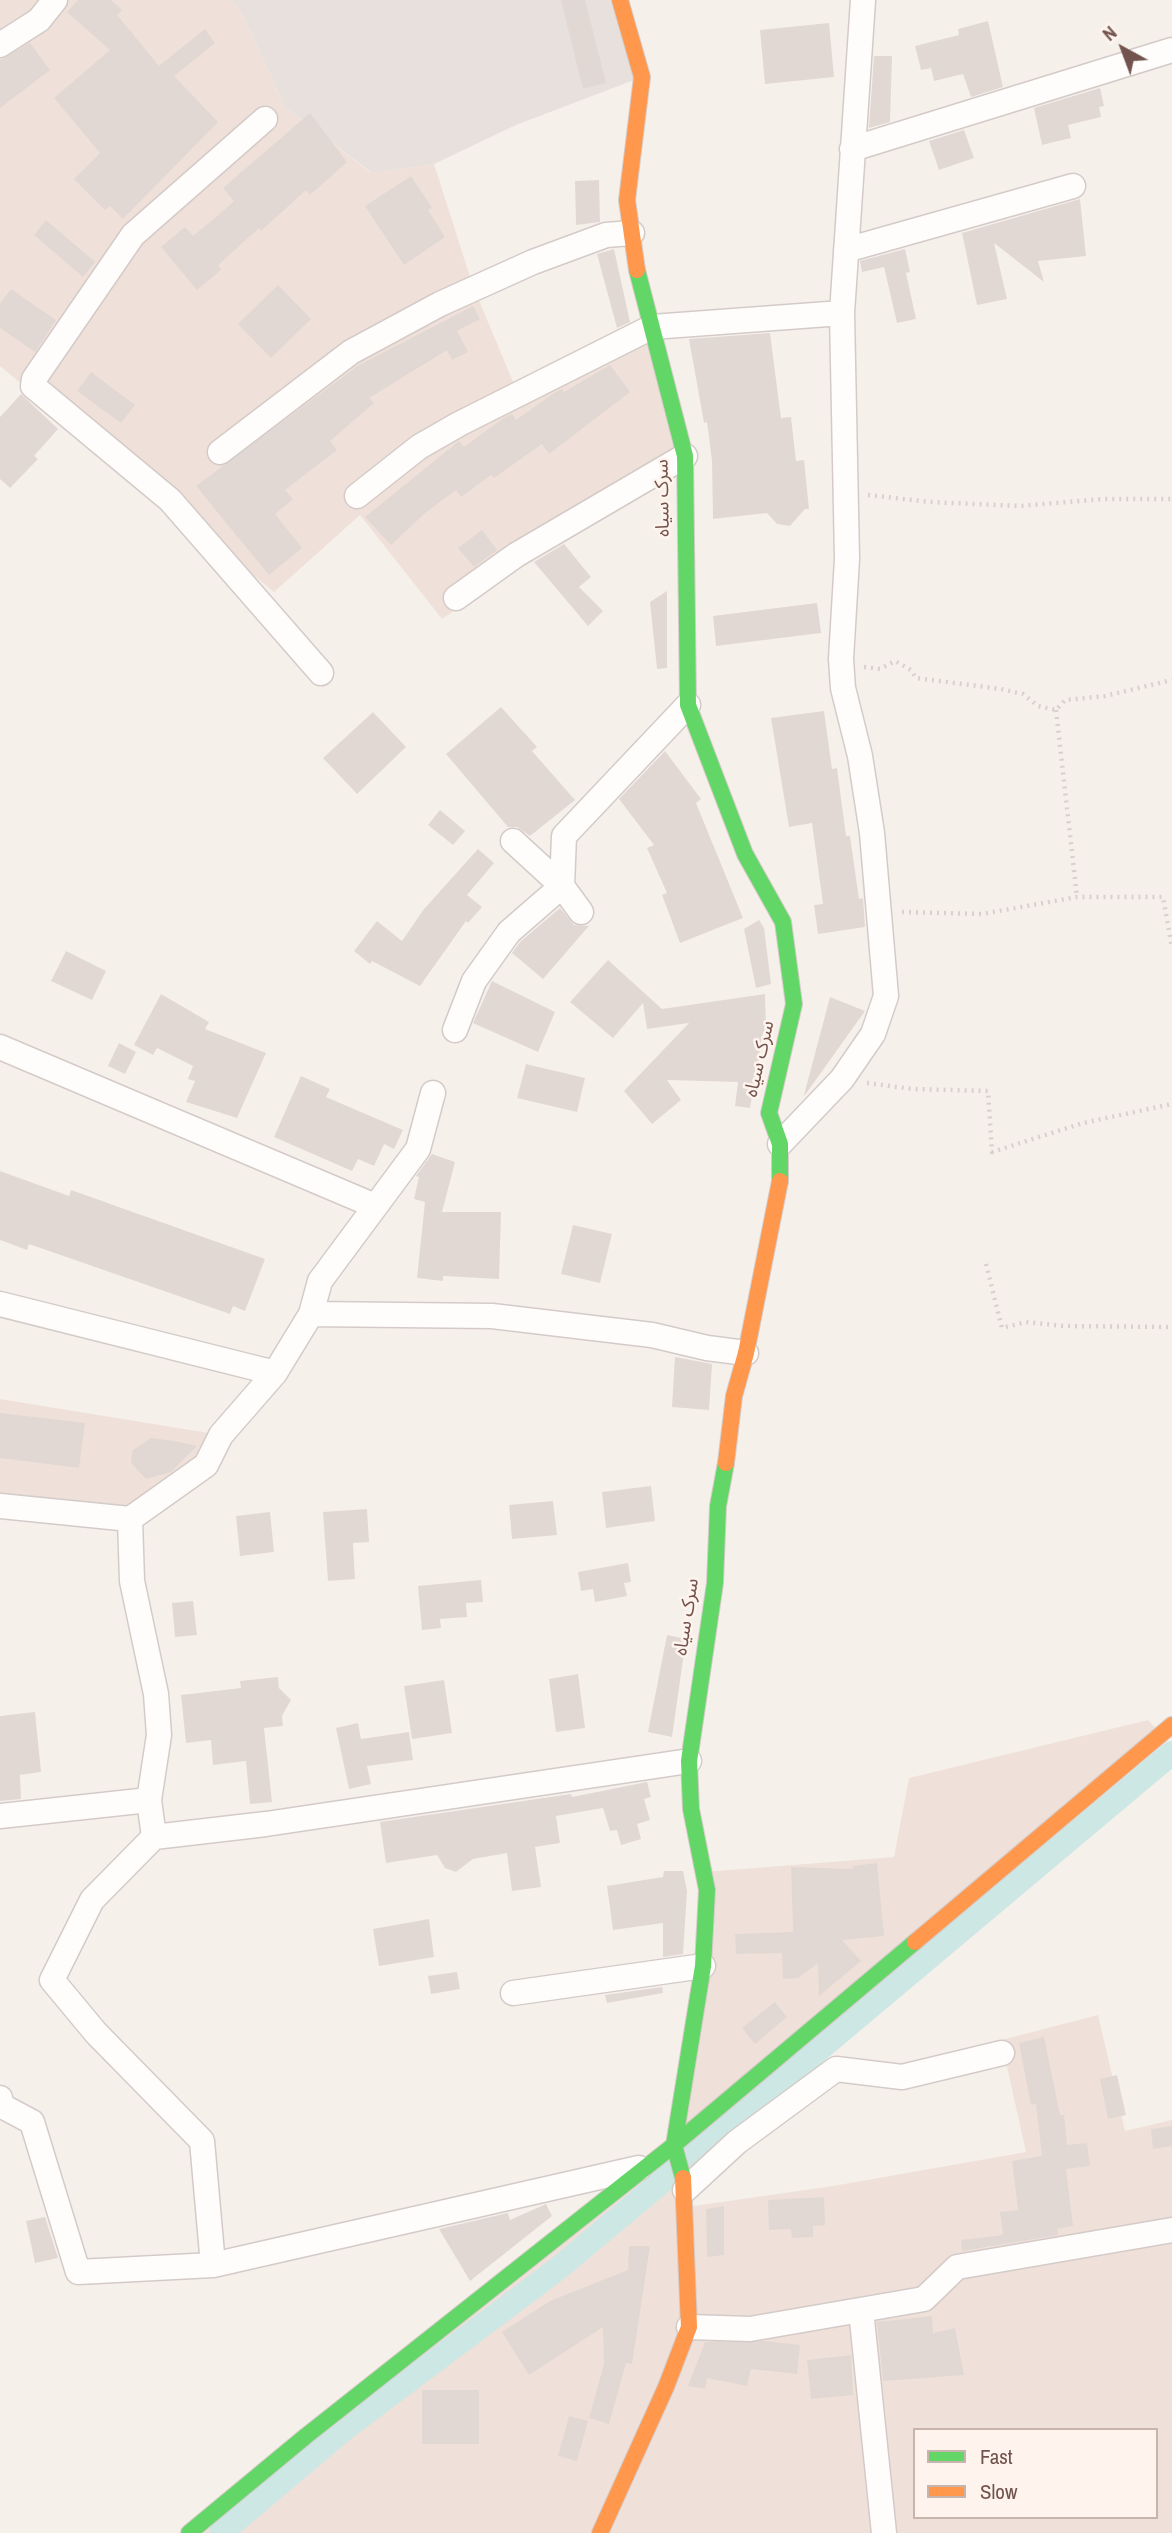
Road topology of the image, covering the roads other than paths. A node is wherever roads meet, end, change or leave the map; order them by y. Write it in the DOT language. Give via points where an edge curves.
graph roads {
  1 [pos="55,0"];
  2 [pos="620,0"];
  3 [pos="863,0"];
  4 [pos="0,45"];
  5 [pos="1172,50"];
  6 [pos="265,120"];
  7 [pos="852,149"];
  8 [pos="1073,186"];
  9 [pos="632,233"];
  10 [pos="846,250"];
  11 [pos="842,313"];
  12 [pos="652,327"];
  13 [pos="220,452"];
  14 [pos="685,456"];
  15 [pos="357,496"];
  16 [pos="457,598"];
  17 [pos="321,673"];
  18 [pos="688,705"];
  19 [pos="513,841"];
  20 [pos="562,886"];
  21 [pos="580,912"];
  22 [pos="456,1030"];
  23 [pos="0,1047"];
  24 [pos="433,1093"];
  25 [pos="780,1143"];
  26 [pos="375,1206"];
  27 [pos="0,1304"];
  28 [pos="312,1314"];
  29 [pos="746,1353"];
  30 [pos="275,1373"];
  31 [pos="0,1506"];
  32 [pos="130,1519"];
  33 [pos="1172,1725"];
  34 [pos="689,1761"];
  35 [pos="149,1800"];
  36 [pos="0,1816"];
  37 [pos="154,1837"];
  38 [pos="703,1966"];
  39 [pos="513,1993"];
  40 [pos="1002,2053"];
  41 [pos="0,2098"];
  42 [pos="675,2150"];
  43 [pos="647,2166"];
  44 [pos="684,2184"];
  45 [pos="1172,2230"];
  46 [pos="213,2265"];
  47 [pos="861,2310"];
  48 [pos="689,2327"];
  49 [pos="189,2533"];
  50 [pos="600,2533"];
  51 [pos="884,2533"];
  1 -- 4 [label="street" via="39,20"];
  2 -- 9 [label="street, سرک سیاه" via="642,78 626,200"];
  3 -- 7 [label="street"];
  5 -- 7 [label="street"];
  6 -- 17 [label="street" via="133,235 33,386 170,500"];
  7 -- 10 [label="street"];
  8 -- 10 [label="street"];
  9 -- 12 [label="street, سرک سیاه"];
  9 -- 13 [label="street" via="606,235 440,304 351,352"];
  10 -- 11 [label="street"];
  11 -- 12 [label="street"];
  11 -- 25 [label="street" via="847,559 841,659 872,833 886,996 873,1034 842,1079"];
  12 -- 14 [label="street, سرک سیاه"];
  12 -- 15 [label="street" via="449,429"];
  14 -- 16 [label="street" via="516,555"];
  14 -- 18 [label="street, سرک سیاه"];
  18 -- 20 [label="street" via="564,835"];
  18 -- 25 [label="street, سرک سیاه" via="745,854 783,922 794,1004 769,1113"];
  19 -- 20 [label="street"];
  20 -- 21 [label="street"];
  20 -- 22 [label="street" via="509,932 474,981"];
  23 -- 26 [label="street"];
  24 -- 26 [label="street" via="418,1149"];
  25 -- 29 [label="street, سرک سیاه" via="780,1185"];
  26 -- 28 [label="street" via="320,1281"];
  27 -- 30 [label="street"];
  28 -- 29 [label="street" via="492,1316 652,1335"];
  28 -- 30 [label="street"];
  29 -- 34 [label="street, سرک سیاه" via="734,1396 718,1506 715,1583"];
  30 -- 32 [label="street" via="221,1435 206,1465"];
  31 -- 32 [label="street"];
  32 -- 35 [label="street" via="132,1581 156,1694 159,1735"];
  33 -- 42 [label="street"];
  34 -- 37 [label="street"];
  34 -- 38 [label="street, سرک سیاه" via="691,1808 707,1890"];
  35 -- 36 [label="street"];
  35 -- 37 [label="street"];
  37 -- 46 [label="street" via="92,1900 52,1980 96,2033 202,2141"];
  38 -- 39 [label="street"];
  38 -- 42 [label="street, سرک سیاه"];
  40 -- 44 [label="street" via="902,2077 836,2069"];
  41 -- 46 [label="street" via="2,2106 32,2122 78,2272"];
  42 -- 43 [label="street"];
  42 -- 44 [label="street"];
  43 -- 46 [label="street"];
  43 -- 49 [label="street"];
  44 -- 48 [label="street"];
  45 -- 47 [label="street" via="957,2267 924,2299"];
  47 -- 48 [label="street" via="750,2329"];
  47 -- 51 [label="street"];
  48 -- 50 [label="street"];
}
